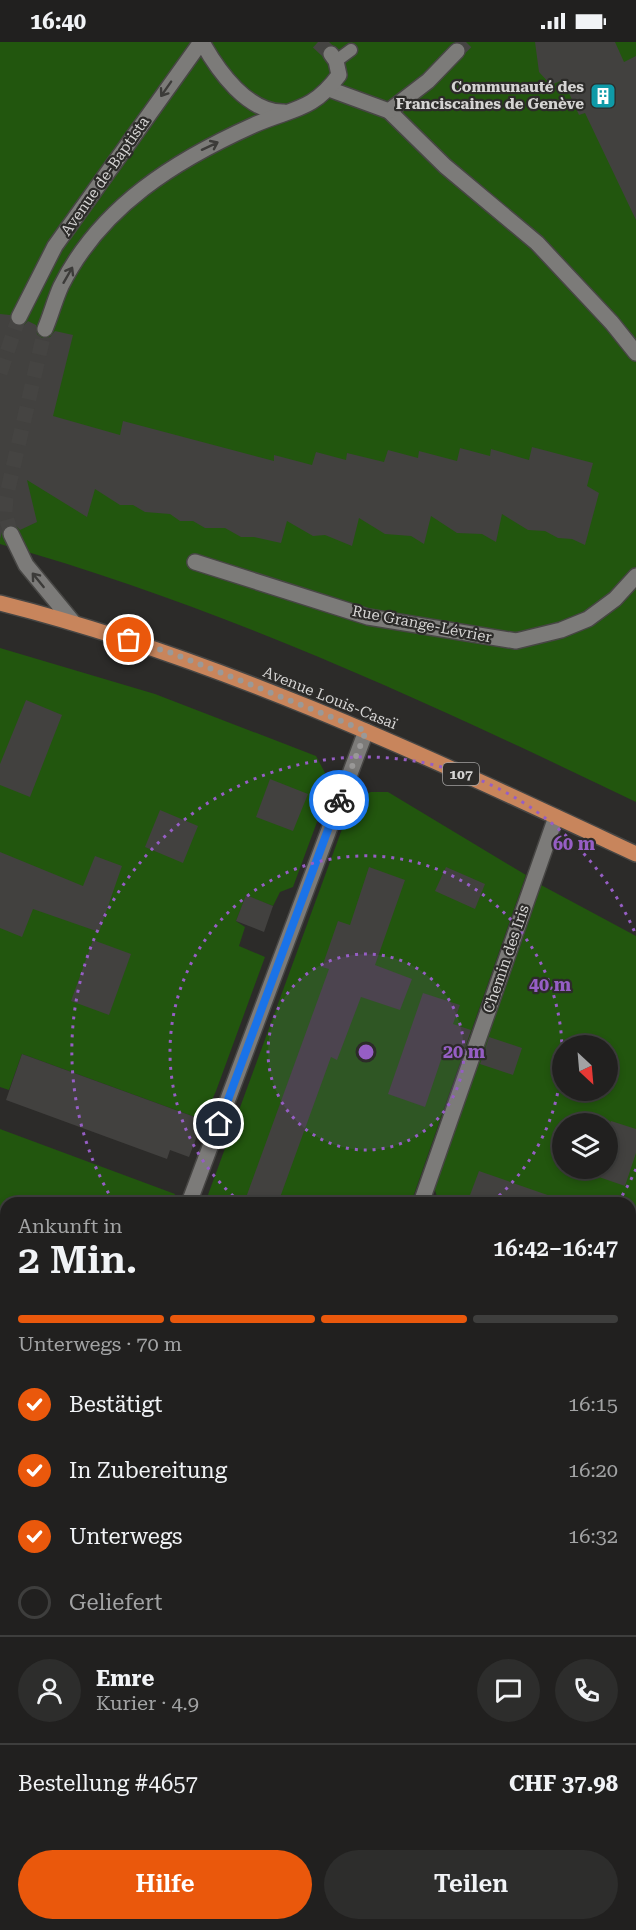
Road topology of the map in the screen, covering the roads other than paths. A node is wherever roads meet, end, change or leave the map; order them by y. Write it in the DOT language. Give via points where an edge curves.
graph roads {
  1 [pos="201,42"];
  2 [pos="351,50"];
  3 [pos="457,51"];
  4 [pos="334,58"];
  5 [pos="329,89"];
  6 [pos="389,111"];
  7 [pos="290,112"];
  8 [pos="19,317"];
  9 [pos="45,329"];
  10 [pos="636,353"];
  11 [pos="11,534"];
  12 [pos="195,562"];
  13 [pos="636,576"];
  14 [pos="0,603"];
  15 [pos="73,622"];
  16 [pos="366,731"];
  17 [pos="556,817"];
  18 [pos="636,854"];
  19 [pos="191,1197"];
  20 [pos="423,1197"];
  1 -- 7 [label="street" via="217,68 246,97 270,112"];
  1 -- 8 [label="street, Avenue de-Baptista, one-way" via="55,246"];
  2 -- 4 [label="lane"];
  3 -- 6 [label="street" via="428,81"];
  4 -- 5 [label="street" via="339,75"];
  5 -- 6 [label="street"];
  5 -- 7 [label="street, Avenue de-Baptista" via="310,105"];
  6 -- 10 [label="street" via="445,166 537,243"];
  9 -- 7 [label="street, Avenue de-Baptista, one-way" via="61,286 82,250 130,198 195,153"];
  15 -- 11 [label="street, one-way" via="26,565"];
  12 -- 13 [label="street, Rue Grange-Lévrier" via="368,617 516,641 588,619 615,599"];
  14 -- 15 [label="main road, Avenue Louis-Casaï / 107"];
  15 -- 16 [label="main road, Avenue Louis-Casaï / 107" via="172,653"];
  16 -- 17 [label="main road, Avenue Louis-Casaï / 107"];
  16 -- 19 [label="street"];
  17 -- 18 [label="main road, Avenue Louis-Casaï / 107"];
  17 -- 20 [label="street, Chemin des Iris"];
}
